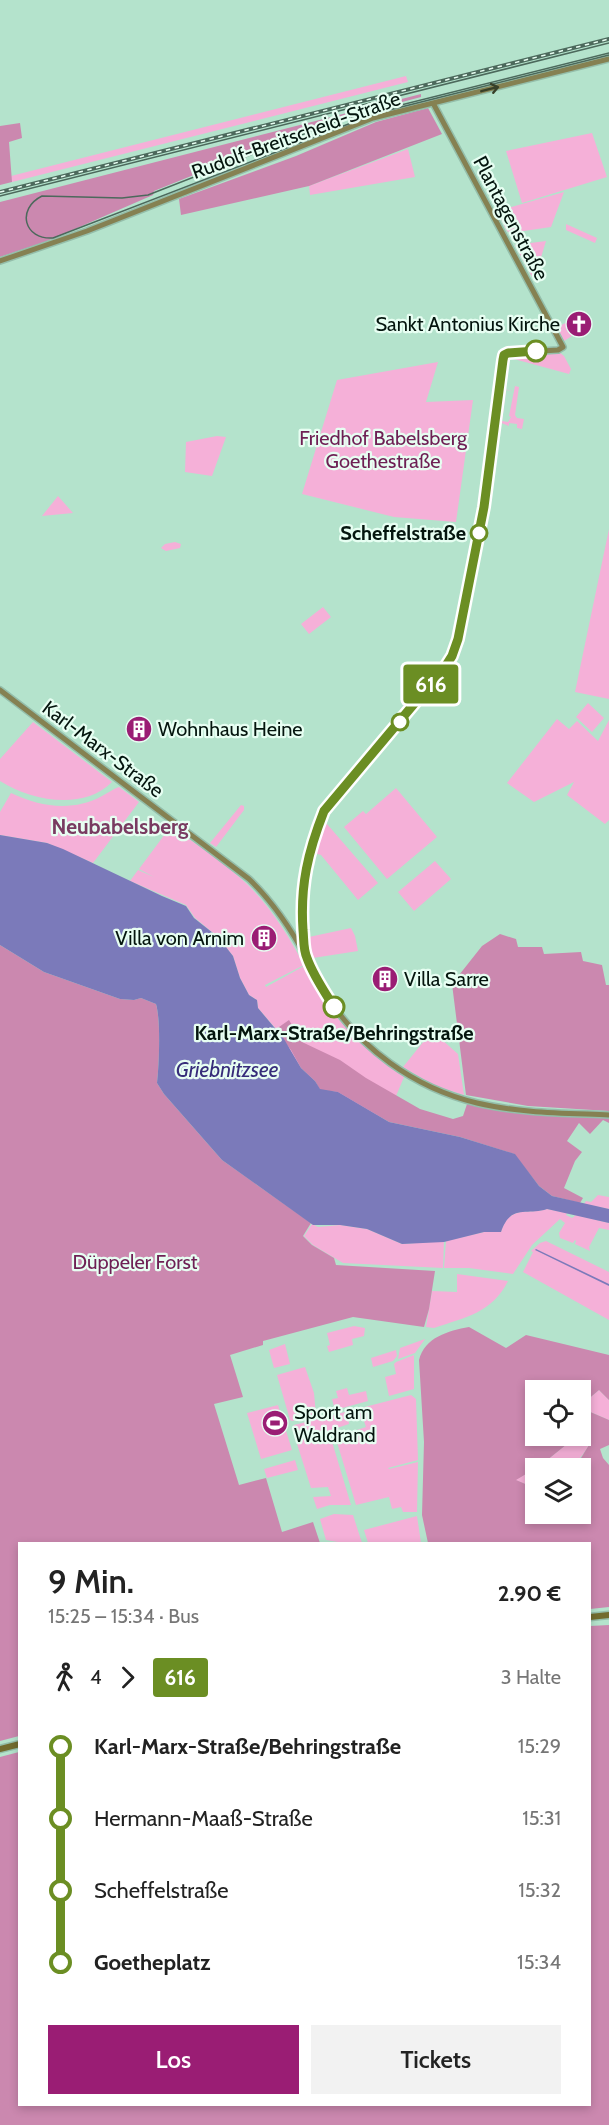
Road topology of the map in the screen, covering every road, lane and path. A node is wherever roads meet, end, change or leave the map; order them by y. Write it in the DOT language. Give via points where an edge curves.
graph roads {
  1 [pos="609,59"];
  2 [pos="433,103"];
  3 [pos="0,261"];
  4 [pos="0,690"];
  5 [pos="306,957"];
  6 [pos="609,1115"];
  7 [pos="609,1615"];
  8 [pos="591,1617"];
  9 [pos="18,1744"];
  10 [pos="0,1749"];
  2 -- 1 [label="street, Rudolf-Breitscheid-Straße, one-way"];
  2 -- 3 [label="street, Rudolf-Breitscheid-Straße" via="373,118 87,231"];
  2 -- 5 [label="street, Plantagenstraße" via="563,347 504,355 484,507 458,639 445,667 324,811 304,873 302,917"];
  4 -- 5 [label="street, Karl-Marx-Straße" via="244,874 282,918"];
  5 -- 6 [label="street, Karl-Marx-Straße" via="325,993 354,1032 391,1064 428,1086 498,1107"];
  7 -- 8 [label="main road"];
  9 -- 10 [label="main road"];
}
